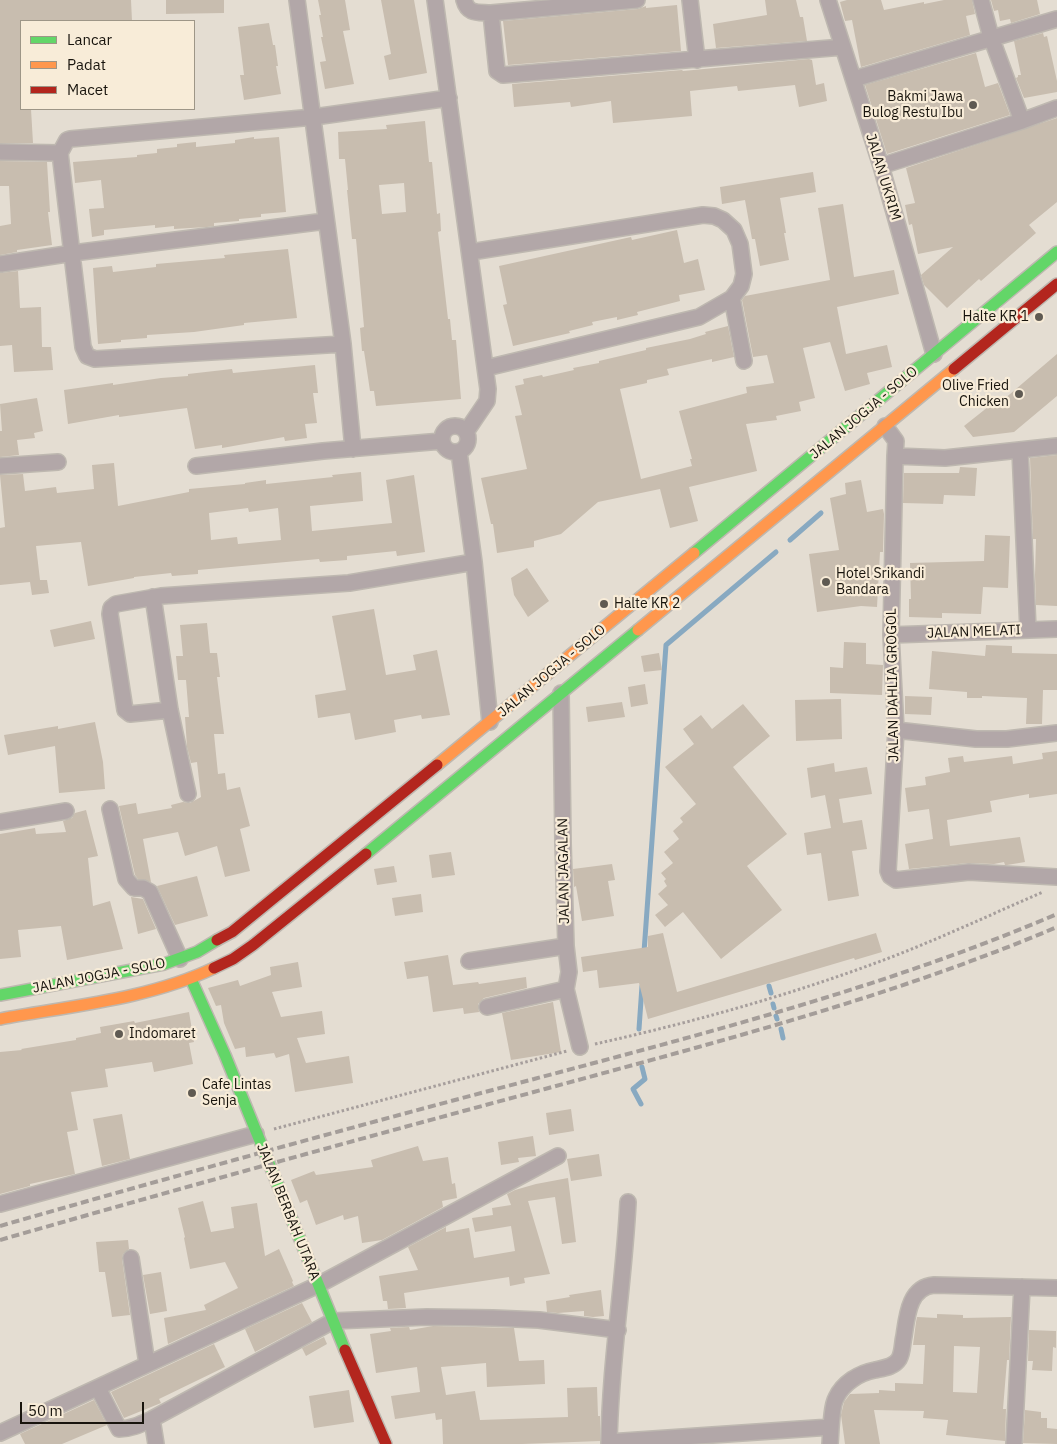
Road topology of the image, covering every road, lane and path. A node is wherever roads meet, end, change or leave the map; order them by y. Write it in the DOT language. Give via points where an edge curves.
graph roads {
  1 [pos="297,0"];
  2 [pos="435,0"];
  3 [pos="464,0"];
  4 [pos="637,0"];
  5 [pos="690,0"];
  6 [pos="828,0"];
  7 [pos="981,0"];
  8 [pos="566,3"];
  9 [pos="491,13"];
  10 [pos="1057,19"];
  11 [pos="991,37"];
  12 [pos="843,47"];
  13 [pos="697,60"];
  14 [pos="854,79"];
  15 [pos="449,98"];
  16 [pos="1057,108"];
  17 [pos="314,117"];
  18 [pos="1022,121"];
  19 [pos="0,152"];
  20 [pos="60,153"];
  21 [pos="881,166"];
  22 [pos="326,222"];
  23 [pos="470,252"];
  24 [pos="1057,252"];
  25 [pos="73,253"];
  26 [pos="1,264"];
  27 [pos="1057,284"];
  28 [pos="732,298"];
  29 [pos="343,344"];
  30 [pos="934,354"];
  31 [pos="744,361"];
  32 [pos="486,368"];
  33 [pos="885,426"];
  34 [pos="466,432"];
  35 [pos="442,441"];
  36 [pos="1057,446"];
  37 [pos="353,448"];
  38 [pos="1020,450"];
  39 [pos="460,452"];
  40 [pos="895,456"];
  41 [pos="58,462"];
  42 [pos="0,466"];
  43 [pos="196,466"];
  44 [pos="752,505"];
  45 [pos="768,524"];
  46 [pos="474,562"];
  47 [pos="153,597"];
  48 [pos="1057,629"];
  49 [pos="1028,630"];
  50 [pos="891,636"];
  51 [pos="561,693"];
  52 [pos="170,710"];
  53 [pos="490,722"];
  54 [pos="896,730"];
  55 [pos="1057,733"];
  56 [pos="188,794"];
  57 [pos="110,809"];
  58 [pos="66,811"];
  59 [pos="0,822"];
  60 [pos="1057,877"];
  61 [pos="1048,890"];
  62 [pos="566,946"];
  63 [pos="180,959"];
  64 [pos="469,961"];
  65 [pos="191,979"];
  66 [pos="566,989"];
  67 [pos="0,996"];
  68 [pos="487,1007"];
  69 [pos="0,1018"];
  70 [pos="580,1047"];
  71 [pos="256,1134"];
  72 [pos="558,1156"];
  73 [pos="628,1202"];
  74 [pos="0,1204"];
  75 [pos="131,1258"];
  76 [pos="318,1285"];
  77 [pos="1022,1287"];
  78 [pos="1057,1288"];
  79 [pos="333,1321"];
  80 [pos="618,1330"];
  81 [pos="147,1364"];
  82 [pos="98,1388"];
  83 [pos="152,1419"];
  84 [pos="831,1427"];
  85 [pos="0,1433"];
  86 [pos="609,1443"];
  87 [pos="156,1444"];
  88 [pos="386,1444"];
  89 [pos="830,1444"];
  90 [pos="1014,1444"];
  1 -- 17 [label="street"];
  2 -- 15 [label="street"];
  3 -- 9 [label="street" via="472,12"];
  4 -- 8 [label="street"];
  5 -- 13 [label="street"];
  6 -- 12 [label="street, JALAN UKRIM"];
  7 -- 11 [label="street"];
  8 -- 9 [label="street"];
  9 -- 13 [label="street" via="497,71 503,75"];
  10 -- 11 [label="street"];
  11 -- 14 [label="street"];
  11 -- 18 [label="street"];
  12 -- 13 [label="street"];
  12 -- 14 [label="street, JALAN UKRIM"];
  14 -- 21 [label="street, JALAN UKRIM"];
  15 -- 17 [label="street"];
  15 -- 23 [label="street"];
  16 -- 18 [label="street"];
  17 -- 20 [label="street" via="70,139"];
  17 -- 22 [label="street"];
  18 -- 21 [label="street"];
  19 -- 20 [label="street"];
  20 -- 25 [label="street"];
  21 -- 30 [label="street, JALAN UKRIM"];
  22 -- 25 [label="street"];
  22 -- 29 [label="street"];
  23 -- 28 [label="street" via="703,215 714,216 734,230 740,244 744,274 741,286"];
  23 -- 32 [label="street"];
  24 -- 30 [label="main road, JALAN JOGJA - SOLO"];
  25 -- 26 [label="street"];
  25 -- 29 [label="street" via="83,347 87,356 95,359"];
  27 -- 33 [label="main road, JALAN JOGJA - SOLO"];
  28 -- 31 [label="street"];
  28 -- 32 [label="street" via="699,317"];
  29 -- 37 [label="street"];
  30 -- 44 [label="main road, JALAN JOGJA - SOLO"];
  32 -- 34 [label="street" via="487,401"];
  33 -- 40 [label="street, JALAN DAHLIA GROGOL" via="896,441"];
  33 -- 45 [label="main road, JALAN JOGJA - SOLO"];
  34 -- 35 [label="street" via="459,427 451,427 444,432"];
  34 -- 39 [label="street" via="468,441"];
  35 -- 37 [label="street"];
  35 -- 39 [label="street" via="450,451"];
  36 -- 38 [label="street"];
  37 -- 43 [label="street"];
  38 -- 40 [label="street" via="945,458"];
  38 -- 49 [label="street"];
  39 -- 46 [label="street"];
  40 -- 50 [label="street, JALAN DAHLIA GROGOL"];
  41 -- 42 [label="street"];
  44 -- 45 [label="main road"];
  44 -- 53 [label="main road, JALAN JOGJA - SOLO"];
  45 -- 51 [label="main road, JALAN JOGJA - SOLO"];
  46 -- 47 [label="street" via="349,583"];
  46 -- 53 [label="street"];
  47 -- 52 [label="street"];
  47 -- 52 [label="street" via="116,604 110,614 126,710 130,714"];
  48 -- 49 [label="street, JALAN MELATI"];
  49 -- 50 [label="street, JALAN MELATI"];
  50 -- 54 [label="street, JALAN DAHLIA GROGOL"];
  51 -- 62 [label="street, JALAN JAGALAN"];
  51 -- 65 [label="main road, JALAN JOGJA - SOLO" via="274,930 233,959"];
  52 -- 56 [label="street"];
  53 -- 63 [label="main road, JALAN JOGJA - SOLO" via="257,913 214,944"];
  54 -- 55 [label="street" via="976,739"];
  54 -- 60 [label="street, JALAN DAHLIA GROGOL" via="890,876 896,880 969,872"];
  57 -- 63 [label="street" via="126,880 134,888 150,892"];
  58 -- 59 [label="street"];
  61 -- 70 [label="path" via="890,958 775,997 641,1034"];
  62 -- 64 [label="street"];
  62 -- 66 [label="street, JALAN JAGALAN" via="569,972"];
  63 -- 67 [label="main road, JALAN JOGJA - SOLO" via="144,969"];
  65 -- 69 [label="main road, JALAN JOGJA - SOLO" via="143,993"];
  65 -- 71 [label="main road, JALAN BERBAH UTARA"];
  66 -- 68 [label="street"];
  66 -- 70 [label="street, JALAN JAGALAN"];
  70 -- 71 [label="path"];
  71 -- 74 [label="street"];
  71 -- 76 [label="main road, JALAN BERBAH UTARA"];
  72 -- 76 [label="street"];
  73 -- 80 [label="street"];
  75 -- 81 [label="street"];
  76 -- 79 [label="main road, JALAN BERBAH UTARA"];
  76 -- 81 [label="street"];
  77 -- 78 [label="street"];
  77 -- 84 [label="street" via="923,1287 910,1306 898,1361 848,1382 835,1399"];
  77 -- 90 [label="street"];
  79 -- 80 [label="street" via="493,1318"];
  79 -- 83 [label="street"];
  79 -- 88 [label="main road, JALAN BERBAH UTARA"];
  80 -- 86 [label="street"];
  81 -- 82 [label="street"];
  82 -- 83 [label="street" via="119,1429"];
  82 -- 85 [label="street"];
  83 -- 87 [label="street"];
  84 -- 86 [label="street"];
  84 -- 89 [label="street"];
}
